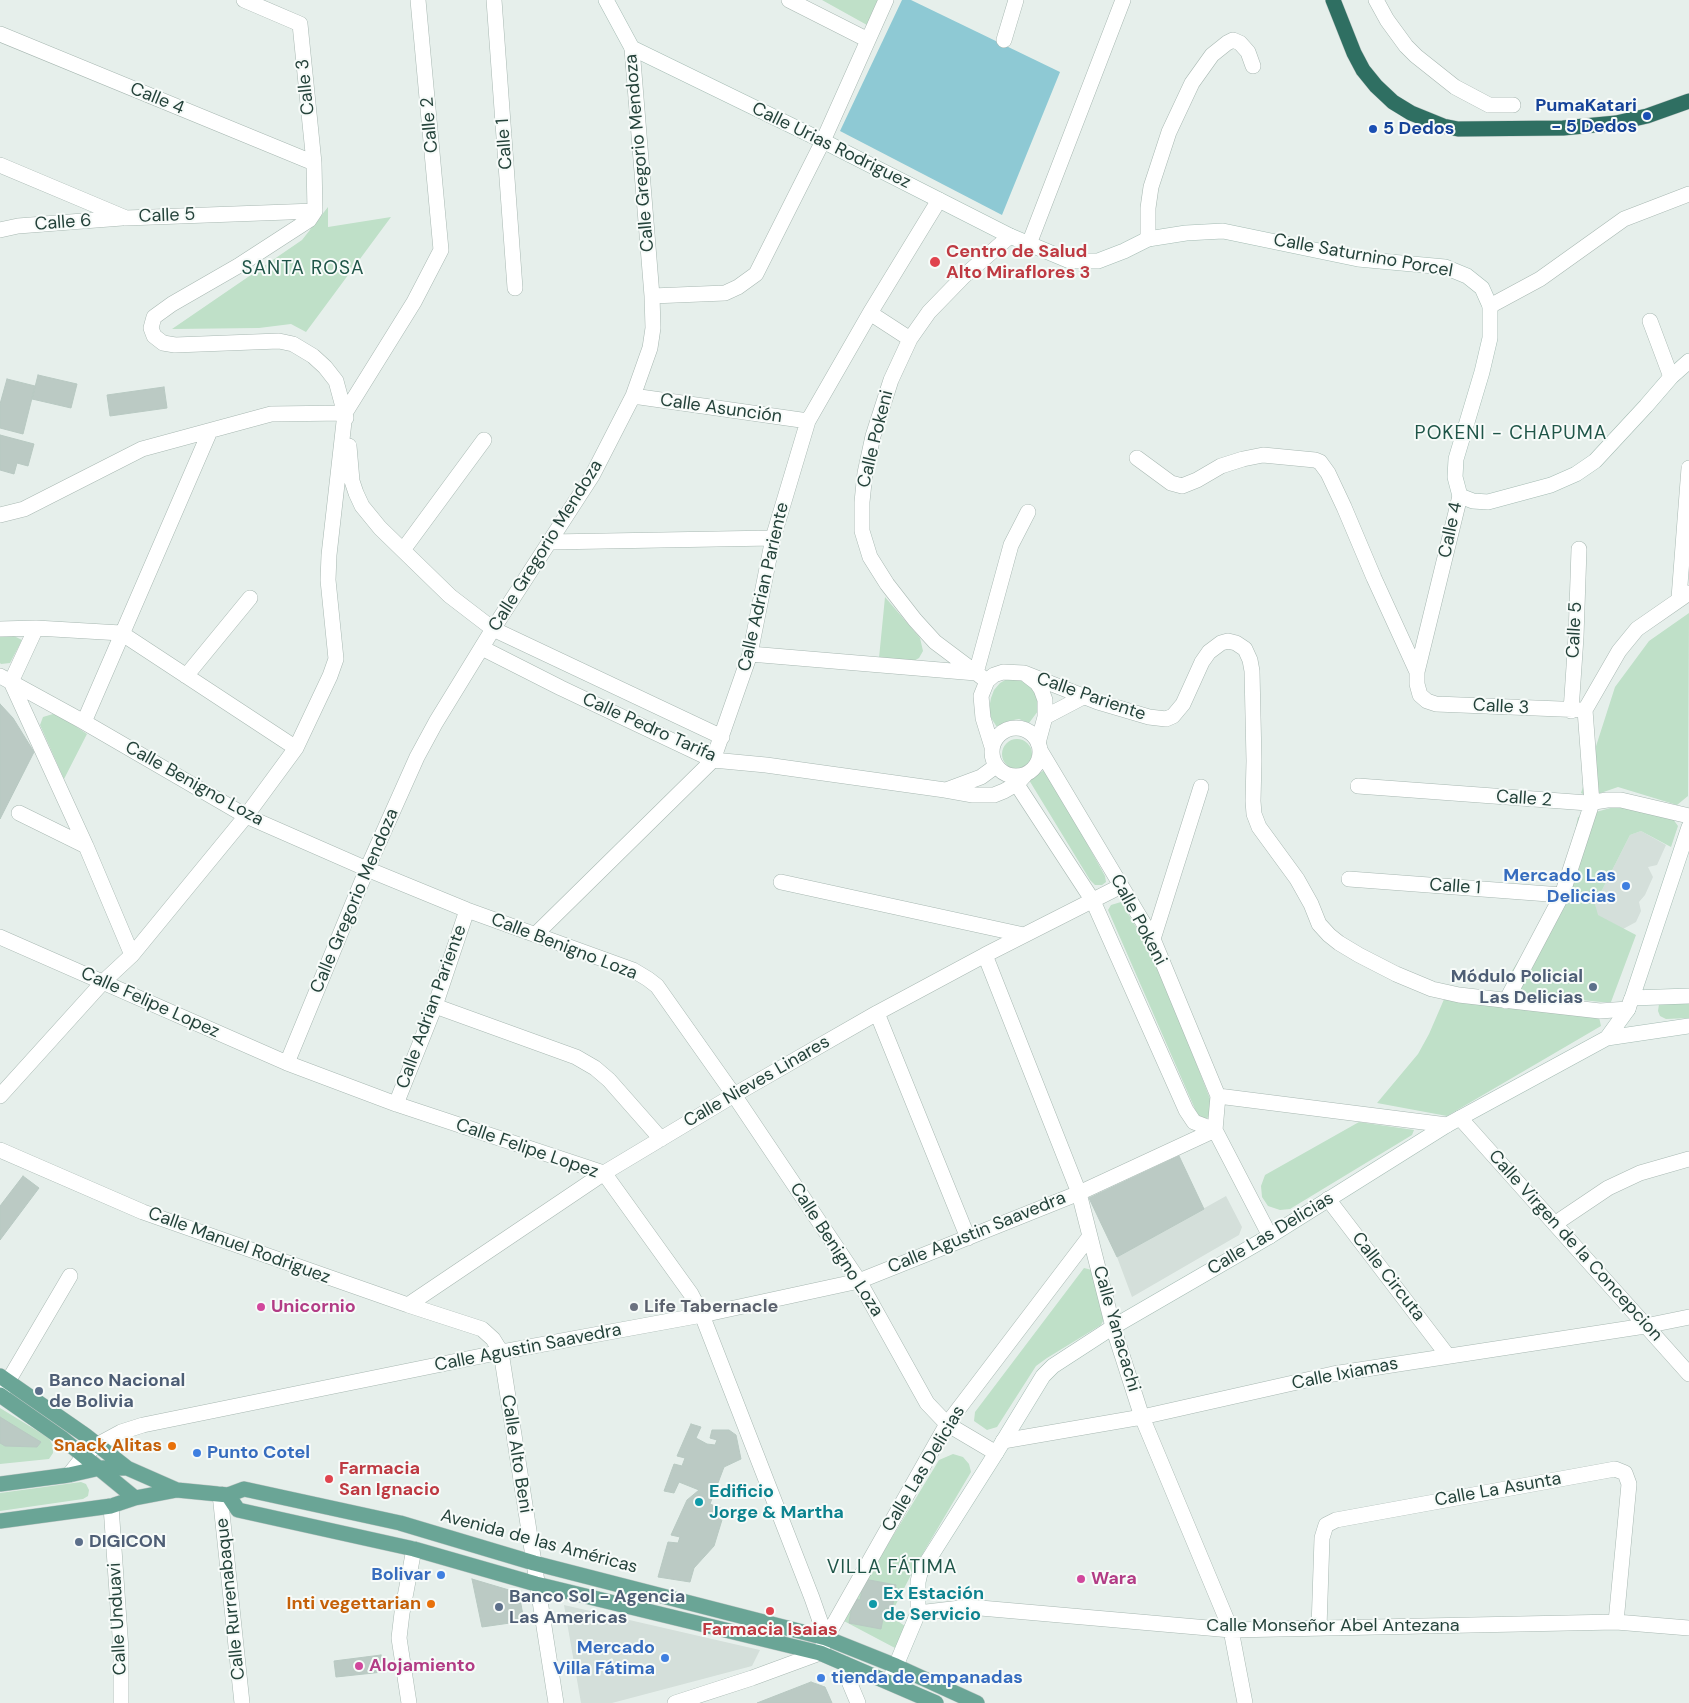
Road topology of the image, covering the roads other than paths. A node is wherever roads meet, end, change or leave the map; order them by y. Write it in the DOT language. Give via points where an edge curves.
graph roads {
  1 [pos="244,0"];
  2 [pos="418,0"];
  3 [pos="494,0"];
  4 [pos="606,0"];
  5 [pos="789,0"];
  6 [pos="886,0"];
  7 [pos="1016,0"];
  8 [pos="1123,0"];
  9 [pos="1333,0"];
  10 [pos="1376,0"];
  11 [pos="0,34"];
  12 [pos="868,40"];
  13 [pos="1004,40"];
  14 [pos="632,48"];
  15 [pos="1253,66"];
  16 [pos="1689,101"];
  17 [pos="1513,105"];
  18 [pos="823,141"];
  19 [pos="314,163"];
  20 [pos="0,165"];
  21 [pos="1689,194"];
  22 [pos="938,200"];
  23 [pos="315,211"];
  24 [pos="126,218"];
  25 [pos="0,230"];
  26 [pos="1010,236"];
  27 [pos="1148,239"];
  28 [pos="1029,244"];
  29 [pos="515,288"];
  30 [pos="652,296"];
  31 [pos="1490,306"];
  32 [pos="870,313"];
  33 [pos="1650,321"];
  34 [pos="910,339"];
  35 [pos="1689,361"];
  36 [pos="1671,377"];
  37 [pos="633,396"];
  38 [pos="345,413"];
  39 [pos="808,421"];
  40 [pos="210,431"];
  41 [pos="484,440"];
  42 [pos="1137,458"];
  43 [pos="1689,468"];
  44 [pos="1460,496"];
  45 [pos="1028,512"];
  46 [pos="0,515"];
  47 [pos="773,538"];
  48 [pos="550,542"];
  49 [pos="1579,549"];
  50 [pos="403,550"];
  51 [pos="1684,596"];
  52 [pos="250,598"];
  53 [pos="36,628"];
  54 [pos="0,629"];
  55 [pos="493,630"];
  56 [pos="122,633"];
  57 [pos="482,648"];
  58 [pos="750,654"];
  59 [pos="1417,672"];
  60 [pos="1024,674"];
  61 [pos="186,676"];
  62 [pos="982,677"];
  63 [pos="5,679"];
  64 [pos="1420,695"];
  65 [pos="1085,696"];
  66 [pos="1578,710"];
  67 [pos="1045,717"];
  68 [pos="84,722"];
  69 [pos="722,738"];
  70 [pos="1039,746"];
  71 [pos="992,747"];
  72 [pos="296,748"];
  73 [pos="713,760"];
  74 [pos="996,766"];
  75 [pos="1019,778"];
  76 [pos="1358,786"];
  77 [pos="1202,787"];
  78 [pos="945,790"];
  79 [pos="1592,803"];
  80 [pos="19,813"];
  81 [pos="246,816"];
  82 [pos="1689,816"];
  83 [pos="1689,826"];
  84 [pos="86,846"];
  85 [pos="367,869"];
  86 [pos="1348,878"];
  87 [pos="781,882"];
  88 [pos="1121,886"];
  89 [pos="1562,895"];
  90 [pos="1093,901"];
  91 [pos="467,910"];
  92 [pos="536,934"];
  93 [pos="1024,935"];
  94 [pos="0,937"];
  95 [pos="1152,939"];
  96 [pos="132,955"];
  97 [pos="985,955"];
  98 [pos="103,982"];
  99 [pos="1689,996"];
  100 [pos="1506,1001"];
  101 [pos="1630,1004"];
  102 [pos="435,1006"];
  103 [pos="877,1013"];
  104 [pos="1689,1026"];
  105 [pos="1607,1038"];
  106 [pos="287,1063"];
  107 [pos="734,1095"];
  108 [pos="0,1096"];
  109 [pos="1218,1096"];
  110 [pos="396,1104"];
  111 [pos="1454,1122"];
  112 [pos="1215,1130"];
  113 [pos="661,1139"];
  114 [pos="0,1150"];
  115 [pos="1689,1159"];
  116 [pos="604,1173"];
  117 [pos="1078,1192"];
  118 [pos="1328,1199"];
  119 [pos="1556,1223"];
  120 [pos="1090,1236"];
  121 [pos="1270,1236"];
  122 [pos="968,1238"];
  123 [pos="70,1276"];
  124 [pos="859,1281"];
  125 [pos="408,1305"];
  126 [pos="702,1315"];
  127 [pos="1689,1317"];
  128 [pos="1645,1326"];
  129 [pos="1113,1327"];
  130 [pos="500,1352"];
  131 [pos="1448,1356"];
  132 [pos="1689,1374"];
  133 [pos="4,1379"];
  134 [pos="0,1395"];
  135 [pos="1142,1417"];
  136 [pos="948,1424"];
  137 [pos="97,1445"];
  138 [pos="1000,1447"];
  139 [pos="84,1456"];
  140 [pos="100,1468"];
  141 [pos="127,1468"];
  142 [pos="69,1474"];
  143 [pos="0,1484"];
  144 [pos="177,1490"];
  145 [pos="224,1495"];
  146 [pos="135,1498"];
  147 [pos="111,1506"];
  148 [pos="0,1521"];
  149 [pos="414,1550"];
  150 [pos="534,1563"];
  151 [pos="536,1584"];
  152 [pos="918,1613"];
  153 [pos="1616,1622"];
  154 [pos="1319,1628"];
  155 [pos="1689,1628"];
  156 [pos="1231,1630"];
  157 [pos="826,1638"];
  158 [pos="820,1653"];
  159 [pos="845,1664"];
  160 [pos="896,1666"];
  161 [pos="889,1682"];
  162 [pos="121,1703"];
  163 [pos="242,1703"];
  164 [pos="409,1703"];
  165 [pos="556,1703"];
  166 [pos="676,1703"];
  167 [pos="858,1703"];
  168 [pos="936,1703"];
  169 [pos="977,1703"];
  170 [pos="1245,1703"];
  1 -- 19 [label="street, Calle 3" via="300,24"];
  2 -- 38 [label="street, Calle 2" via="441,250 414,302"];
  3 -- 29 [label="street, Calle 1"];
  4 -- 14 [label="street, Calle Gregorio Mendoza"];
  5 -- 12 [label="street"];
  6 -- 12 [label="street"];
  7 -- 13 [label="street"];
  8 -- 28 [label="street"];
  9 -- 16 [label="highway" via="1362,70 1393,102 1443,126 1514,130 1590,126 1647,116"];
  10 -- 17 [label="street" via="1411,51 1455,87 1489,105"];
  11 -- 19 [label="street, Calle 4"];
  12 -- 18 [label="street"];
  14 -- 18 [label="street, Calle Urias Rodriguez"];
  14 -- 30 [label="street, Calle Gregorio Mendoza"];
  15 -- 27 [label="street" via="1248,52 1233,40 1212,55 1192,83 1169,132 1151,187"];
  18 -- 22 [label="street, Calle Urias Rodriguez"];
  18 -- 30 [label="street" via="756,274 725,293"];
  19 -- 23 [label="street, Calle 3"];
  20 -- 24 [label="street, Calle 5"];
  21 -- 31 [label="street" via="1624,219 1540,279"];
  22 -- 26 [label="street, Calle Urias Rodriguez"];
  22 -- 32 [label="street, Calle Adrian Pariente"];
  23 -- 24 [label="street, Calle 5"];
  23 -- 38 [label="street" via="309,220 172,304 154,317 151,328 154,336 163,343 175,345 293,344 313,356 336,381"];
  24 -- 25 [label="street, Calle 6"];
  26 -- 28 [label="street, Calle Urias Rodriguez"];
  26 -- 34 [label="street, Calle Pokeni" via="929,312"];
  27 -- 28 [label="street, Calle Saturnino Porcel" via="1098,261 1086,262 1070,261"];
  27 -- 31 [label="street, Calle Saturnino Porcel" via="1223,231 1358,259 1445,266 1467,276 1482,288"];
  30 -- 37 [label="street, Calle Gregorio Mendoza" via="650,348"];
  31 -- 44 [label="street, Calle 4" via="1490,338 1456,459 1455,477"];
  32 -- 34 [label="street"];
  32 -- 39 [label="street, Calle Adrian Pariente"];
  33 -- 36 [label="street"];
  34 -- 62 [label="street, Calle Pokeni" via="891,380 873,436 865,473 862,531 870,557 915,620 936,642"];
  35 -- 36 [label="street"];
  36 -- 44 [label="street" via="1595,461 1576,474 1551,485 1488,502"];
  37 -- 39 [label="street, Calle Asunción"];
  37 -- 48 [label="street, Calle Gregorio Mendoza" via="592,476"];
  38 -- 40 [label="street" via="272,414"];
  38 -- 50 [label="street" via="356,493 380,528"];
  38 -- 72 [label="street" via="328,555 336,659"];
  39 -- 47 [label="street, Calle Adrian Pariente"];
  40 -- 46 [label="street" via="142,449 24,509"];
  40 -- 56 [label="street"];
  41 -- 50 [label="street"];
  42 -- 59 [label="street" via="1171,483 1182,486 1221,466 1263,455 1320,462 1344,507"];
  43 -- 51 [label="street"];
  44 -- 59 [label="street, Calle 4"];
  45 -- 62 [label="street" via="1011,545"];
  47 -- 48 [label="street"];
  47 -- 58 [label="street, Calle Adrian Pariente"];
  48 -- 55 [label="street, Calle Gregorio Mendoza"];
  49 -- 66 [label="street, Calle 5"];
  50 -- 55 [label="street" via="450,596"];
  51 -- 66 [label="street" via="1637,629"];
  52 -- 61 [label="street"];
  53 -- 54 [label="street"];
  53 -- 56 [label="street"];
  53 -- 63 [label="street"];
  55 -- 57 [label="street, Calle Gregorio Mendoza"];
  55 -- 69 [label="street"];
  56 -- 61 [label="street"];
  56 -- 68 [label="street"];
  57 -- 73 [label="street, Calle Pedro Tarifa"];
  57 -- 85 [label="street, Calle Gregorio Mendoza" via="417,757"];
  58 -- 62 [label="street"];
  58 -- 69 [label="street, Calle Adrian Pariente"];
  59 -- 64 [label="street, Calle 4" via="1416,684"];
  60 -- 62 [label="street, Calle Pariente" via="1003,672"];
  60 -- 65 [label="street, Calle Pariente"];
  60 -- 67 [label="street" via="1037,682 1041,690"];
  61 -- 72 [label="street"];
  62 -- 71 [label="street" via="981,705"];
  63 -- 68 [label="street, Calle Benigno Loza"];
  63 -- 84 [label="street"];
  64 -- 66 [label="street, Calle 3" via="1436,704"];
  65 -- 67 [label="street"];
  65 -- 100 [label="street, Calle Pariente" via="1166,719 1183,704 1209,652 1221,643 1236,642 1245,649 1252,671 1254,814 1259,827 1297,879 1319,924 1359,956 1432,989"];
  66 -- 79 [label="street, Calle 5"];
  67 -- 70 [label="street"];
  68 -- 81 [label="street, Calle Benigno Loza"];
  69 -- 73 [label="street, Calle Adrian Pariente"];
  70 -- 71 [label="street" via="1030,732 1015,728 1000,733"];
  70 -- 75 [label="street" via="1037,764"];
  70 -- 88 [label="street, Calle Pokeni"];
  71 -- 74 [label="street"];
  72 -- 81 [label="street"];
  73 -- 78 [label="street, Calle Pedro Tarifa"];
  73 -- 92 [label="street, Calle Adrian Pariente"];
  74 -- 75 [label="street" via="1000,771"];
  74 -- 78 [label="street, Calle Pedro Tarifa" via="981,777"];
  75 -- 78 [label="street, Calle Pedro Tarifa" via="994,795"];
  75 -- 90 [label="street, Calle Pokeni"];
  76 -- 79 [label="street, Calle 2"];
  77 -- 95 [label="street"];
  79 -- 82 [label="street, Calle 2" via="1621,800"];
  79 -- 89 [label="street"];
  80 -- 84 [label="street"];
  81 -- 85 [label="street, Calle Benigno Loza"];
  81 -- 96 [label="street"];
  83 -- 101 [label="street, Calle Las Delicias"];
  84 -- 96 [label="street"];
  85 -- 91 [label="street, Calle Benigno Loza"];
  85 -- 106 [label="street, Calle Gregorio Mendoza"];
  86 -- 89 [label="street, Calle 1"];
  87 -- 93 [label="street"];
  88 -- 90 [label="street, Calle Nieves Linares"];
  88 -- 95 [label="street, Calle Pokeni"];
  89 -- 100 [label="street"];
  90 -- 93 [label="street, Calle Nieves Linares"];
  90 -- 112 [label="street, Calle Pokeni" via="1186,1110 1194,1122"];
  91 -- 92 [label="street, Calle Benigno Loza"];
  91 -- 102 [label="street, Calle Adrian Pariente"];
  92 -- 107 [label="street, Calle Benigno Loza" via="633,970 657,986"];
  93 -- 97 [label="street, Calle Nieves Linares"];
  94 -- 98 [label="street, Calle Felipe Lopez"];
  95 -- 109 [label="street, Calle Pokeni"];
  96 -- 98 [label="street"];
  97 -- 103 [label="street, Calle Nieves Linares"];
  97 -- 117 [label="street, Calle Yanacachi"];
  98 -- 106 [label="street, Calle Felipe Lopez"];
  98 -- 108 [label="street"];
  99 -- 101 [label="street"];
  100 -- 101 [label="street" via="1600,1011"];
  101 -- 105 [label="street, Calle Las Delicias"];
  102 -- 110 [label="street, Calle Adrian Pariente"];
  102 -- 113 [label="street" via="576,1057 595,1068"];
  103 -- 107 [label="street, Calle Nieves Linares"];
  103 -- 122 [label="street"];
  104 -- 105 [label="street"];
  105 -- 111 [label="street, Calle Las Delicias"];
  106 -- 110 [label="street, Calle Felipe Lopez"];
  107 -- 113 [label="street, Calle Nieves Linares"];
  107 -- 124 [label="street, Calle Benigno Loza"];
  109 -- 111 [label="street"];
  109 -- 112 [label="street, Calle Pokeni"];
  110 -- 116 [label="street, Calle Felipe Lopez"];
  111 -- 118 [label="street, Calle Las Delicias"];
  111 -- 119 [label="street, Calle Virgen de la Concepcion"];
  112 -- 117 [label="street, Calle Agustin Saavedra"];
  112 -- 121 [label="street"];
  113 -- 116 [label="street, Calle Nieves Linares"];
  114 -- 125 [label="street, Calle Manuel Rodriguez" via="144,1212"];
  115 -- 119 [label="street" via="1640,1173 1608,1188"];
  116 -- 125 [label="street, Calle Nieves Linares"];
  116 -- 126 [label="street, Calle Felipe Lopez" via="691,1294"];
  117 -- 120 [label="street, Calle Yanacachi"];
  117 -- 122 [label="street, Calle Agustin Saavedra"];
  118 -- 121 [label="street, Calle Las Delicias"];
  118 -- 131 [label="street, Calle Circuta"];
  119 -- 128 [label="street, Calle Virgen de la Concepcion"];
  120 -- 129 [label="street, Calle Yanacachi"];
  120 -- 136 [label="street, Calle Las Delicias"];
  121 -- 129 [label="street, Calle Las Delicias"];
  122 -- 124 [label="street, Calle Agustin Saavedra"];
  123 -- 133 [label="street"];
  124 -- 126 [label="street, Calle Agustin Saavedra"];
  124 -- 136 [label="street, Calle Benigno Loza" via="927,1404"];
  125 -- 130 [label="street, Calle Manuel Rodriguez" via="482,1329 493,1338"];
  126 -- 130 [label="street, Calle Agustin Saavedra"];
  126 -- 157 [label="street, Calle Felipe Lopez"];
  127 -- 128 [label="street, Calle Ixiamas"];
  128 -- 131 [label="street, Calle Ixiamas"];
  128 -- 132 [label="street, Calle Virgen de la Concepcion"];
  129 -- 135 [label="street, Calle Yanacachi"];
  129 -- 138 [label="street, Calle Las Delicias" via="1042,1376"];
  130 -- 137 [label="street, Calle Agustin Saavedra" via="143,1425"];
  130 -- 150 [label="street, Calle Alto Beni"];
  131 -- 135 [label="street, Calle Ixiamas" via="1333,1374"];
  133 -- 134 [label="street"];
  133 -- 137 [label="main road"];
  134 -- 139 [label="main road"];
  135 -- 138 [label="street, Calle Ixiamas"];
  135 -- 156 [label="street, Calle Yanacachi"];
  136 -- 138 [label="street"];
  136 -- 157 [label="street, Calle Las Delicias"];
  137 -- 139 [label="street, Calle Agustin Saavedra"];
  137 -- 141 [label="main road"];
  138 -- 152 [label="street, Calle Las Delicias" via="920,1573"];
  139 -- 140 [label="main road"];
  139 -- 142 [label="street, Calle Agustin Saavedra"];
  140 -- 141 [label="main road"];
  140 -- 142 [label="main road"];
  140 -- 146 [label="main road"];
  141 -- 144 [label="main road"];
  142 -- 143 [label="main road"];
  144 -- 145 [label="main road, Avenida de las Américas"];
  144 -- 146 [label="main road"];
  145 -- 149 [label="main road" via="238,1510"];
  145 -- 150 [label="main road, Avenida de las Américas" via="244,1489 400,1523"];
  145 -- 163 [label="street, Calle Rurrenabaque"];
  146 -- 147 [label="main road"];
  147 -- 148 [label="main road"];
  147 -- 162 [label="street, Calle Unduavi" via="121,1650"];
  149 -- 151 [label="main road"];
  149 -- 164 [label="street" via="399,1638"];
  150 -- 151 [label="street, Calle Alto Beni"];
  150 -- 157 [label="main road, Avenida de las Américas"];
  151 -- 158 [label="main road"];
  151 -- 165 [label="street, Calle Alto Beni"];
  152 -- 156 [label="street, Calle Monseñor Abel Antezana" via="969,1607"];
  152 -- 160 [label="street, Calle Las Delicias"];
  153 -- 154 [label="street, Calle Monseñor Abel Antezana"];
  153 -- 154 [label="street, Calle La Asunta" via="1628,1484 1625,1473 1615,1469 1336,1520 1326,1525 1322,1538"];
  153 -- 155 [label="street, Calle Monseñor Abel Antezana"];
  154 -- 156 [label="street, Calle Monseñor Abel Antezana"];
  156 -- 170 [label="street, Calle Yanacachi"];
  157 -- 158 [label="street, Calle Las Delicias"];
  157 -- 160 [label="main road, Avenida de las Américas"];
  158 -- 159 [label="main road"];
  158 -- 166 [label="street"];
  159 -- 161 [label="main road"];
  159 -- 167 [label="street"];
  160 -- 161 [label="street, Calle Las Delicias"];
  160 -- 169 [label="main road, Avenida de las Américas"];
  161 -- 168 [label="main road"];
}
